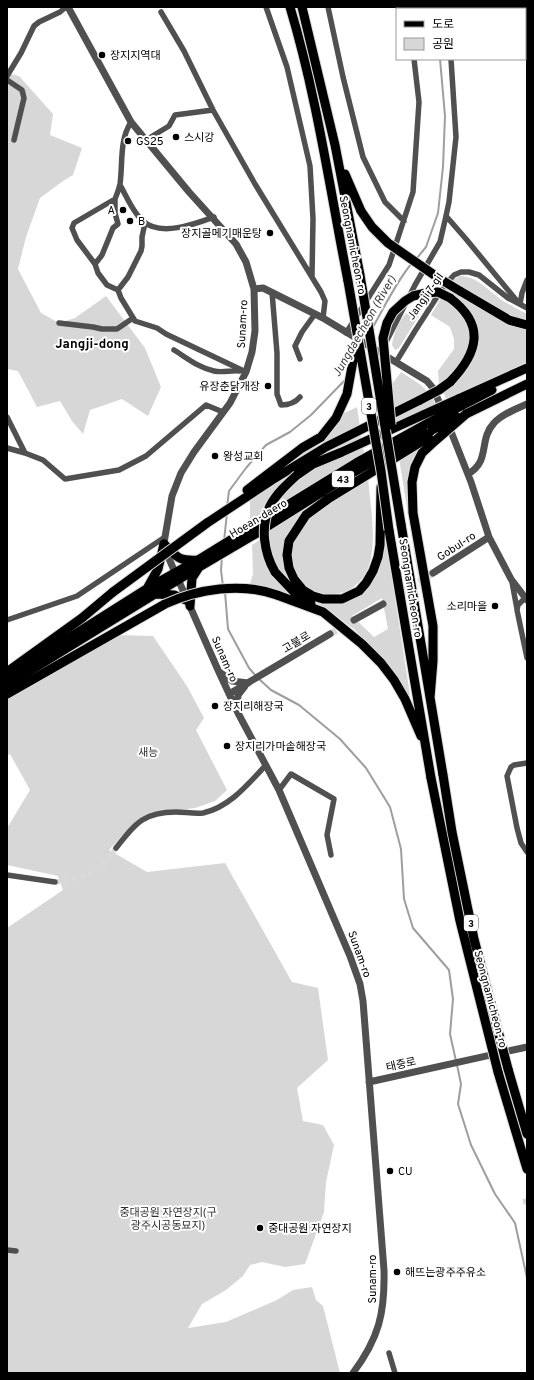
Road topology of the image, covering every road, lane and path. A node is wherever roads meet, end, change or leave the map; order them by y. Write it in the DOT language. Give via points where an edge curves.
graph roads {
  1 [pos="67,7"];
  2 [pos="266,7"];
  3 [pos="290,7"];
  4 [pos="302,7"];
  5 [pos="328,7"];
  6 [pos="161,12"];
  7 [pos="414,60"];
  8 [pos="451,60"];
  9 [pos="7,76"];
  10 [pos="7,80"];
  11 [pos="213,110"];
  12 [pos="131,122"];
  13 [pos="14,140"];
  14 [pos="146,140"];
  15 [pos="335,144"];
  16 [pos="120,184"];
  17 [pos="115,199"];
  18 [pos="446,216"];
  19 [pos="214,218"];
  20 [pos="404,221"];
  21 [pos="145,223"];
  22 [pos="95,264"];
  23 [pos="312,277"];
  24 [pos="527,280"];
  25 [pos="254,289"];
  26 [pos="118,290"];
  27 [pos="272,292"];
  28 [pos="520,304"];
  29 [pos="527,308"];
  30 [pos="315,314"];
  31 [pos="133,318"];
  32 [pos="323,318"];
  33 [pos="59,323"];
  34 [pos="527,326"];
  35 [pos="346,333"];
  36 [pos="357,337"];
  37 [pos="174,350"];
  38 [pos="378,352"];
  39 [pos="300,360"];
  40 [pos="396,362"];
  41 [pos="527,368"];
  42 [pos="246,372"];
  43 [pos="527,372"];
  44 [pos="527,384"];
  45 [pos="300,397"];
  46 [pos="460,402"];
  47 [pos="527,404"];
  48 [pos="223,412"];
  49 [pos="7,416"];
  50 [pos="433,431"];
  51 [pos="7,448"];
  52 [pos="25,453"];
  53 [pos="381,472"];
  54 [pos="468,474"];
  55 [pos="270,476"];
  56 [pos="396,490"];
  57 [pos="489,537"];
  58 [pos="164,541"];
  59 [pos="199,564"];
  60 [pos="433,574"];
  61 [pos="177,577"];
  62 [pos="512,580"];
  63 [pos="151,591"];
  64 [pos="526,599"];
  65 [pos="188,603"];
  66 [pos="383,604"];
  67 [pos="517,610"];
  68 [pos="323,612"];
  69 [pos="7,620"];
  70 [pos="354,620"];
  71 [pos="330,634"];
  72 [pos="527,658"];
  73 [pos="218,670"];
  74 [pos="7,672"];
  75 [pos="7,677"];
  76 [pos="248,683"];
  77 [pos="7,685"];
  78 [pos="7,694"];
  79 [pos="229,694"];
  80 [pos="430,698"];
  81 [pos="238,713"];
  82 [pos="427,750"];
  83 [pos="527,763"];
  84 [pos="266,765"];
  85 [pos="279,790"];
  86 [pos="116,848"];
  87 [pos="527,852"];
  88 [pos="331,855"];
  89 [pos="7,875"];
  90 [pos="55,882"];
  91 [pos="527,1047"];
  92 [pos="369,1082"];
  93 [pos="527,1134"];
  94 [pos="527,1169"];
  95 [pos="7,1250"];
  96 [pos="16,1251"];
  97 [pos="390,1353"];
  98 [pos="353,1373"];
  99 [pos="395,1373"];
  1 -- 9 [label="street" via="34,26"];
  1 -- 12 [label="street, Sunam-ro"];
  2 -- 23 [label="street" via="287,67 310,166 313,219"];
  3 -- 36 [label="main road, Seongnamicheon-ro / 3, bridge" via="303,51 325,157"];
  4 -- 15 [label="main road, Seongnamicheon-ro / 3"];
  5 -- 20 [label="street" via="363,157 385,202"];
  6 -- 11 [label="street" via="184,51"];
  7 -- 20 [label="street" via="419,102 416,154 413,192"];
  8 -- 18 [label="street" via="456,137"];
  10 -- 13 [label="street" via="22,90 24,98"];
  11 -- 14 [label="street" via="175,115 168,126"];
  11 -- 23 [label="street"];
  12 -- 14 [label="street, Sunam-ro"];
  12 -- 16 [label="street" via="125,131"];
  14 -- 19 [label="street, Sunam-ro"];
  15 -- 34 [label="main road, bridge" via="361,211 388,243 460,291 509,320"];
  15 -- 56 [label="main road, Seongnamicheon-ro / 3, bridge"];
  16 -- 17 [label="street"];
  16 -- 21 [label="street"];
  17 -- 22 [label="street" via="118,224 113,228 102,255"];
  17 -- 22 [label="street" via="74,223 72,228"];
  18 -- 28 [label="street"];
  18 -- 38 [label="street" via="440,242"];
  19 -- 21 [label="street" via="186,227 163,228"];
  19 -- 25 [label="street, Sunam-ro" via="242,252"];
  20 -- 35 [label="street" via="389,265"];
  21 -- 26 [label="street" via="141,251 128,277"];
  22 -- 26 [label="street" via="107,285"];
  23 -- 32 [label="street" via="325,301"];
  24 -- 28 [label="street"];
  25 -- 27 [label="street" via="263,288"];
  25 -- 42 [label="street, Sunam-ro" via="254,336"];
  26 -- 31 [label="street"];
  27 -- 30 [label="street"];
  27 -- 45 [label="street" via="278,401 281,405 288,405"];
  28 -- 29 [label="street, Jangji 7-gil"];
  28 -- 40 [label="street, Jangji 7-gil" via="508,298 479,275 461,272 444,286"];
  30 -- 32 [label="street"];
  30 -- 39 [label="street" via="295,346"];
  31 -- 33 [label="street" via="117,329"];
  31 -- 42 [label="street"];
  32 -- 35 [label="street"];
  35 -- 38 [label="street, bridge"];
  36 -- 53 [label="main road, Seongnamicheon-ro / 3, bridge"];
  36 -- 55 [label="main road, bridge" via="347,394 336,418 321,437 302,448"];
  37 -- 42 [label="street" via="196,364 216,372"];
  38 -- 40 [label="street"];
  40 -- 54 [label="street" via="427,381 433,388"];
  41 -- 46 [label="main road"];
  42 -- 48 [label="street, Sunam-ro"];
  43 -- 46 [label="main road, Hoean-daero / 43"];
  44 -- 50 [label="main road, bridge"];
  46 -- 50 [label="main road, Hoean-daero / 43, bridge"];
  46 -- 68 [label="main road, bridge" via="425,414 313,464 297,475 270,506 264,533 268,561 293,591"];
  47 -- 54 [label="street" via="502,416 494,423 485,439 481,462 476,470"];
  48 -- 52 [label="street" via="206,405 146,456 119,470 65,479 43,460"];
  48 -- 58 [label="street, Sunam-ro" via="181,473 172,496"];
  49 -- 52 [label="street"];
  50 -- 53 [label="main road, bridge" via="306,515 289,541 287,556 294,579 303,590 323,599 342,599 359,591 366,583 378,557"];
  50 -- 59 [label="main road, Hoean-daero / 43" via="356,463"];
  50 -- 80 [label="main road" via="415,467 412,482 413,513 433,626"];
  51 -- 52 [label="street"];
  53 -- 82 [label="main road, Seongnamicheon-ro / 3, bridge"];
  54 -- 57 [label="street"];
  55 -- 56 [label="main road, bridge" via="326,448 420,400 439,390 461,370 470,355 474,340 472,325 467,313 450,298 438,292 414,296 405,301 393,312 383,338"];
  55 -- 74 [label="main road, bridge"];
  56 -- 80 [label="main road, Seongnamicheon-ro / 3, bridge"];
  57 -- 60 [label="street, Gobul-ro"];
  57 -- 62 [label="street, Gobul-ro"];
  58 -- 59 [label="main road" via="177,557"];
  58 -- 61 [label="street, Sunam-ro"];
  58 -- 63 [label="main road"];
  58 -- 69 [label="street" via="77,596"];
  59 -- 61 [label="main road, 43"];
  59 -- 65 [label="main road" via="192,578"];
  61 -- 63 [label="main road, 43"];
  61 -- 65 [label="street, Sunam-ro"];
  62 -- 64 [label="street, Gobul-ro"];
  62 -- 67 [label="street"];
  63 -- 65 [label="main road" via="174,595"];
  63 -- 75 [label="main road, 43"];
  63 -- 77 [label="main road, 43"];
  64 -- 67 [label="street" via="518,605"];
  65 -- 73 [label="street, Sunam-ro"];
  66 -- 70 [label="street"];
  67 -- 72 [label="street"];
  68 -- 78 [label="main road, bridge" via="268,592 231,588 201,592 165,604"];
  68 -- 82 [label="main road" via="362,644 394,680"];
  71 -- 76 [label="street, 고불로"];
  73 -- 76 [label="street" via="232,682"];
  73 -- 79 [label="street, Sunam-ro"];
  76 -- 79 [label="street"];
  76 -- 81 [label="street" via="238,695"];
  79 -- 81 [label="street, Sunam-ro"];
  80 -- 93 [label="main road, Seongnamicheon-ro / 3, bridge" via="452,832 474,939"];
  81 -- 84 [label="street, Sunam-ro"];
  82 -- 94 [label="main road, Seongnamicheon-ro / 3, bridge" via="460,921 498,1072"];
  83 -- 87 [label="street" via="514,765 507,776 517,828"];
  84 -- 85 [label="street, Sunam-ro"];
  84 -- 86 [label="street" via="227,802 202,813 164,812 141,819"];
  85 -- 88 [label="street" via="292,774 334,799 327,835"];
  85 -- 92 [label="street, Sunam-ro" via="354,966 364,1001"];
  89 -- 90 [label="street"];
  91 -- 92 [label="street, 태중로"];
  92 -- 98 [label="street, Sunam-ro" via="385,1293 377,1330 370,1347"];
  95 -- 96 [label="street"];
  97 -- 99 [label="street"];
}
